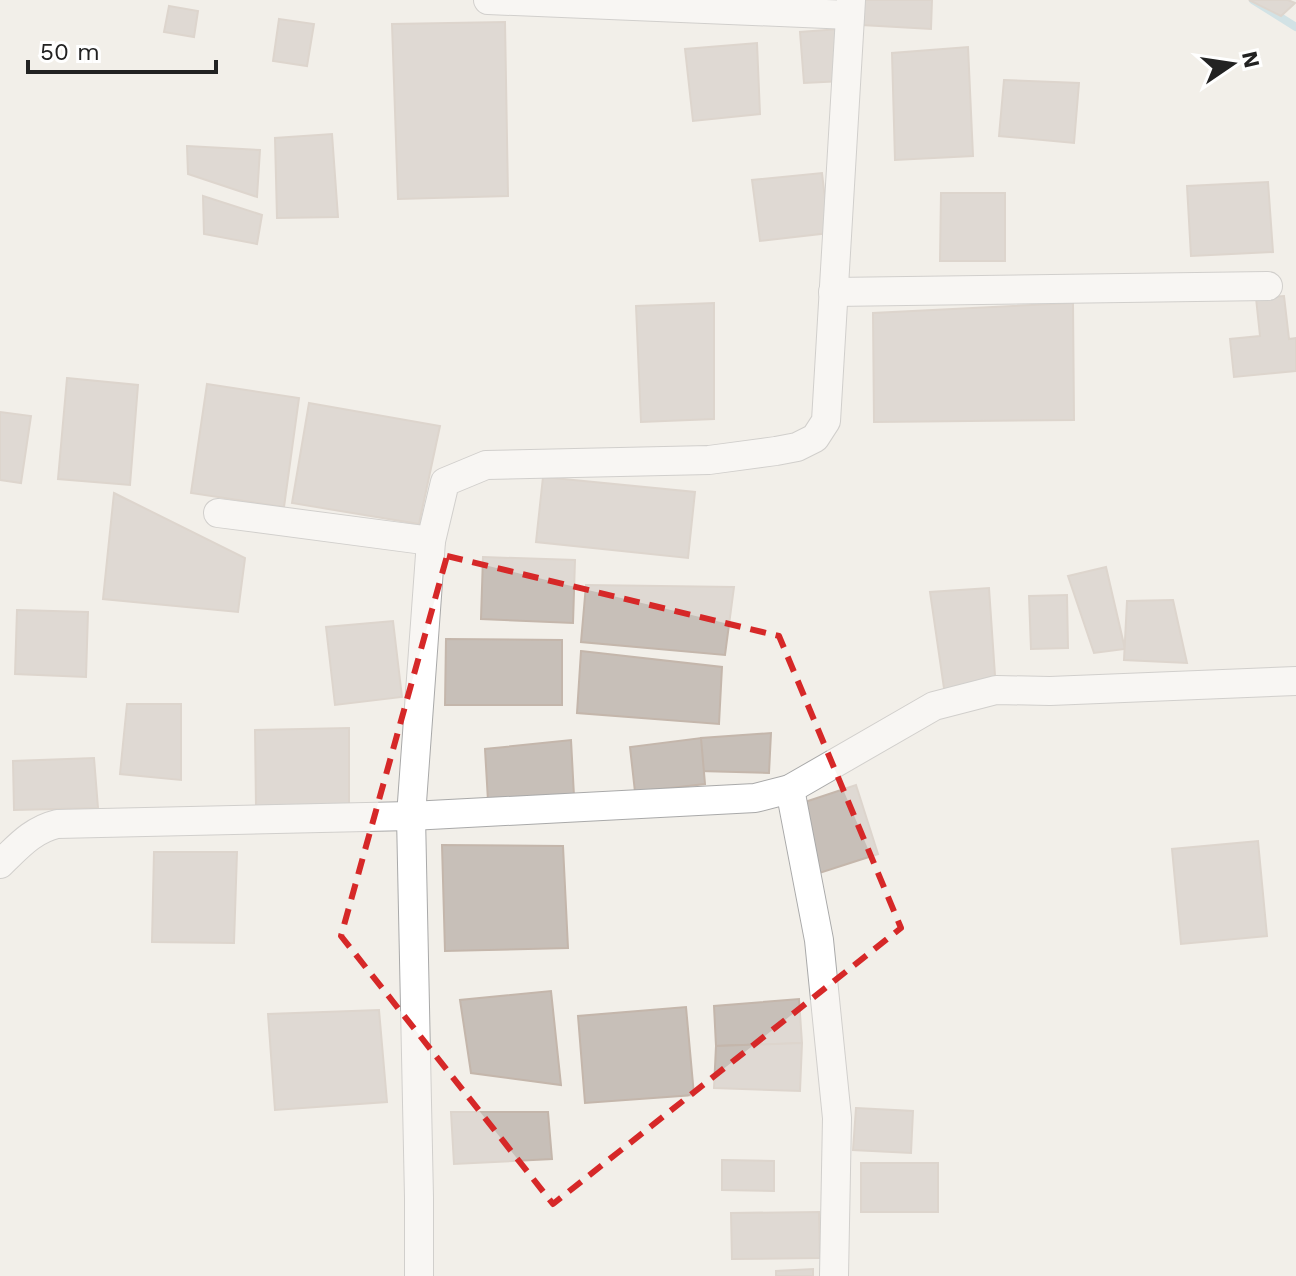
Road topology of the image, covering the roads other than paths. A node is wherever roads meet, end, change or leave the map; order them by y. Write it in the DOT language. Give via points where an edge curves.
graph roads {
  1 [pos="488,0"];
  2 [pos="850,8"];
  3 [pos="1268,286"];
  4 [pos="833,292"];
  5 [pos="218,513"];
  6 [pos="431,541"];
  7 [pos="1296,681"];
  8 [pos="790,789"];
  9 [pos="411,816"];
  10 [pos="0,864"];
  11 [pos="419,1276"];
  12 [pos="834,1276"];
  1 -- 2 [label="street"];
  2 -- 4 [label="street"];
  3 -- 4 [label="street"];
  4 -- 6 [label="street" via="826,421 815,438 797,447 709,460 486,465 445,482"];
  5 -- 6 [label="street"];
  6 -- 9 [label="street"];
  7 -- 8 [label="street" via="996,690 934,706"];
  8 -- 9 [label="street" via="755,798"];
  8 -- 12 [label="street" via="819,940 837,1118"];
  9 -- 10 [label="street" via="57,824 32,834"];
  9 -- 11 [label="street"];
}
